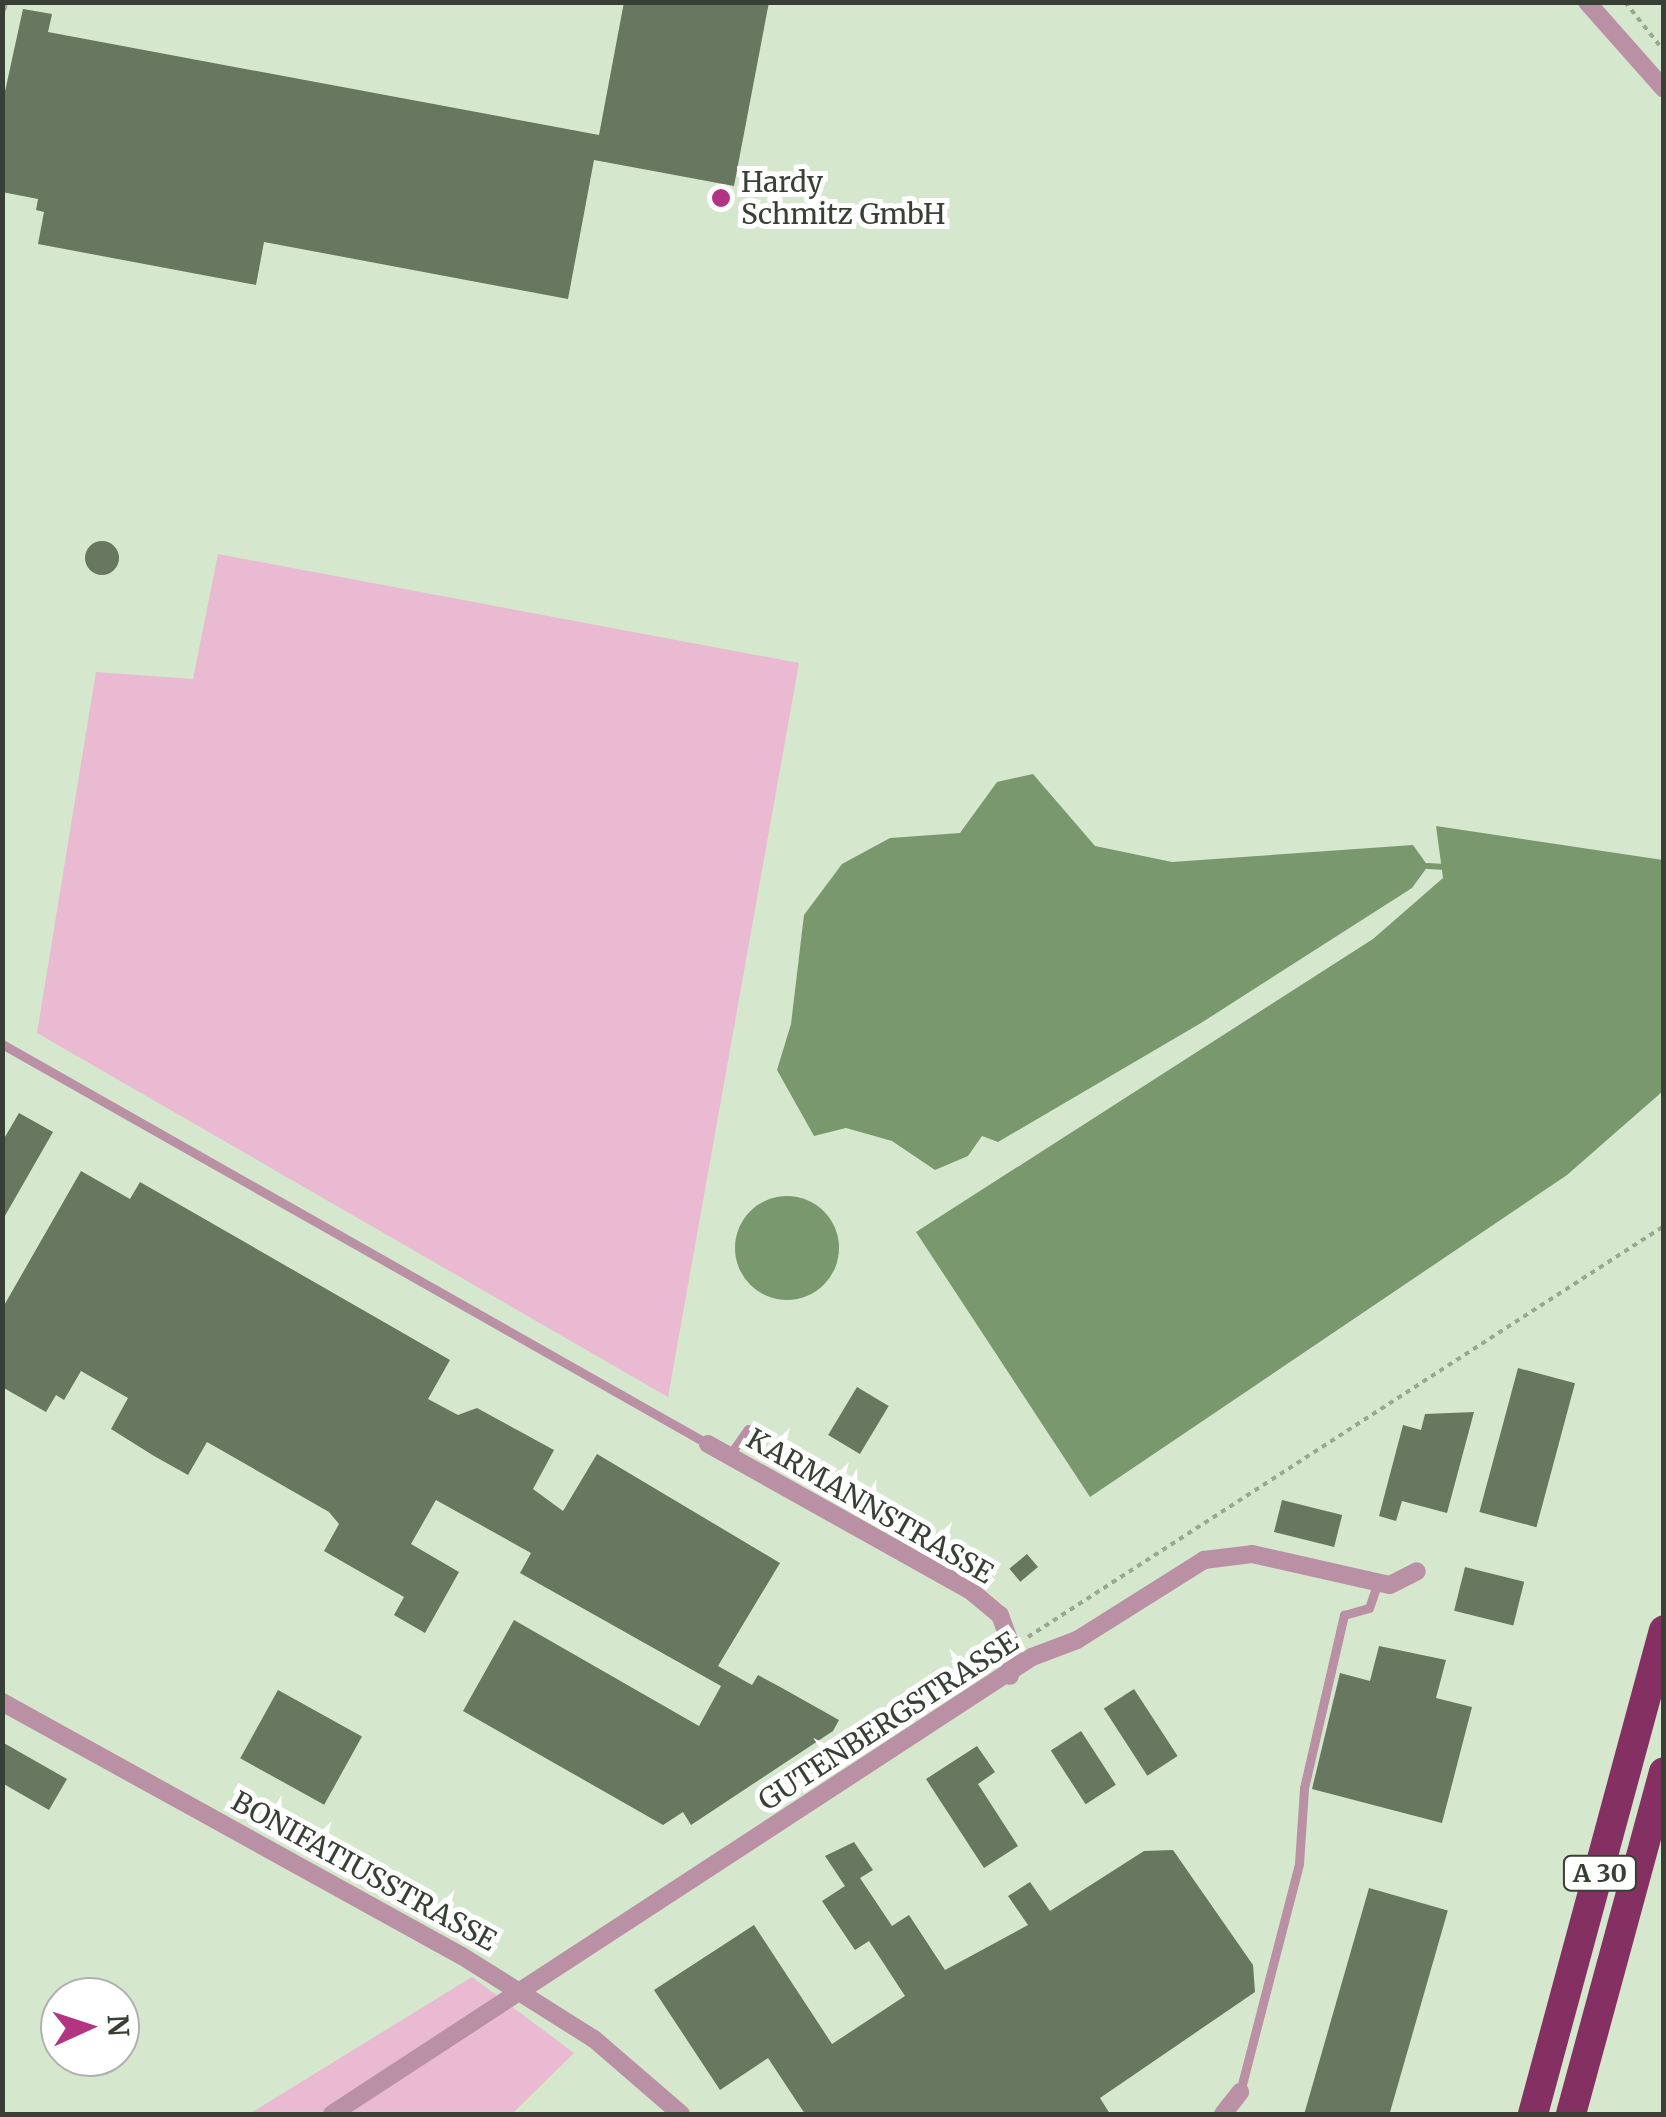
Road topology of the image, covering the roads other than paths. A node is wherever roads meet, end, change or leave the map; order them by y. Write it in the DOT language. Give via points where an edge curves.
graph roads {
  1 [pos="1588,2"];
  2 [pos="1664,90"];
  3 [pos="2,1044"];
  4 [pos="748,1429"];
  5 [pos="708,1444"];
  6 [pos="729,1456"];
  7 [pos="1418,1571"];
  8 [pos="1378,1582"];
  9 [pos="1664,1630"];
  10 [pos="1010,1676"];
  11 [pos="2,1702"];
  12 [pos="1664,1772"];
  13 [pos="521,1992"];
  14 [pos="1240,2092"];
  15 [pos="332,2114"];
  16 [pos="681,2114"];
  17 [pos="1223,2114"];
  18 [pos="1533,2114"];
  19 [pos="1571,2114"];
  1 -- 2 [label="street"];
  3 -- 5 [label="lane"];
  4 -- 6 [label="lane"];
  5 -- 6 [label="street, KARMANNSTRASSE"];
  6 -- 10 [label="street, KARMANNSTRASSE" via="971,1590 1000,1615 1013,1650"];
  7 -- 8 [label="street, GUTENBERGSTRASSE" via="1390,1585"];
  8 -- 10 [label="street, GUTENBERGSTRASSE" via="1252,1554 1204,1560"];
  8 -- 14 [label="lane" via="1369,1608 1344,1615 1304,1788 1300,1864"];
  9 -- 18 [label="highway, A 30"];
  10 -- 13 [label="street, GUTENBERGSTRASSE"];
  11 -- 13 [label="street, BONIFATIUSSTRASSE"];
  12 -- 19 [label="highway, A 30"];
  13 -- 15 [label="street, GUTENBERGSTRASSE"];
  13 -- 16 [label="street, BONIFATIUSSTRASSE" via="594,2040"];
  14 -- 17 [label="street"];
}
